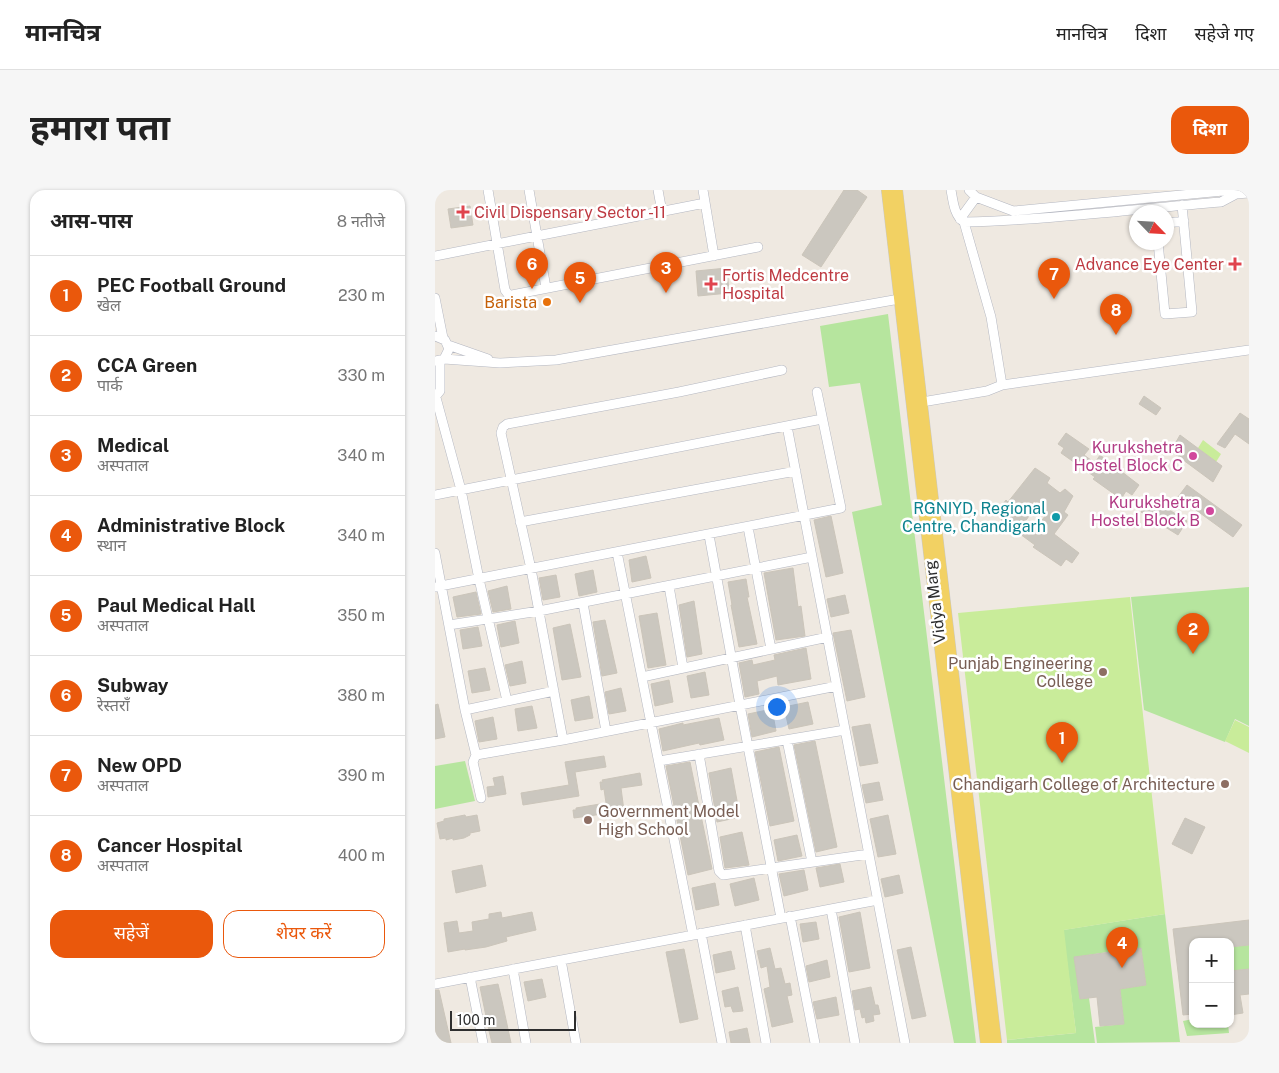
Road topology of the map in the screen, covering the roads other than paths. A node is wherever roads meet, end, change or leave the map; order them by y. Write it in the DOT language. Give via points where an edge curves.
graph roads {
  1 [pos="488,190"];
  2 [pos="529,190"];
  3 [pos="658,190"];
  4 [pos="703,190"];
  5 [pos="887,190"];
  6 [pos="897,190"];
  7 [pos="951,190"];
  8 [pos="969,190"];
  9 [pos="1249,193"];
  10 [pos="1236,194"];
  11 [pos="1174,196"];
  12 [pos="976,197"];
  13 [pos="1125,201"];
  14 [pos="705,203"];
  15 [pos="1087,203"];
  16 [pos="1179,205"];
  17 [pos="1013,211"];
  18 [pos="1127,211"];
  19 [pos="662,212"];
  20 [pos="1087,215"];
  21 [pos="962,220"];
  22 [pos="1006,221"];
  23 [pos="1184,221"];
  24 [pos="1174,222"];
  25 [pos="536,236"];
  26 [pos="497,244"];
  27 [pos="758,247"];
  28 [pos="1159,250"];
  29 [pos="435,256"];
  30 [pos="714,256"];
  31 [pos="546,288"];
  32 [pos="435,290"];
  33 [pos="435,298"];
  34 [pos="905,298"];
  35 [pos="435,302"];
  36 [pos="442,340"];
  37 [pos="1249,350"];
  38 [pos="440,360"];
  39 [pos="500,363"];
  40 [pos="782,370"];
  41 [pos="1002,385"];
  42 [pos="817,392"];
  43 [pos="436,398"];
  44 [pos="922,402"];
  45 [pos="822,419"];
  46 [pos="787,426"];
  47 [pos="796,471"];
  48 [pos="510,481"];
  49 [pos="461,490"];
  50 [pos="435,496"];
  51 [pos="805,516"];
  52 [pos="520,522"];
  53 [pos="748,527"];
  54 [pos="709,535"];
  55 [pos="617,552"];
  56 [pos="435,553"];
  57 [pos="812,556"];
  58 [pos="757,568"];
  59 [pos="531,569"];
  60 [pos="717,576"];
  61 [pos="479,579"];
  62 [pos="669,586"];
  63 [pos="438,587"];
  64 [pos="626,595"];
  65 [pos="583,603"];
  66 [pos="539,611"];
  67 [pos="488,619"];
  68 [pos="449,625"];
  69 [pos="828,637"];
  70 [pos="771,649"];
  71 [pos="731,658"];
  72 [pos="683,668"];
  73 [pos="643,677"];
  74 [pos="837,686"];
  75 [pos="554,691"];
  76 [pos="507,701"];
  77 [pos="739,705"];
  78 [pos="465,710"];
  79 [pos="652,722"];
  80 [pos="845,730"];
  81 [pos="606,731"];
  82 [pos="563,740"];
  83 [pos="787,740"];
  84 [pos="747,746"];
  85 [pos="699,754"];
  86 [pos="476,755"];
  87 [pos="659,761"];
  88 [pos="481,798"];
  89 [pos="869,854"];
  90 [pos="812,862"];
  91 [pos="771,868"];
  92 [pos="878,900"];
  93 [pos="831,909"];
  94 [pos="785,917"];
  95 [pos="745,925"];
  96 [pos="697,934"];
  97 [pos="561,960"];
  98 [pos="513,969"];
  99 [pos="470,977"];
  100 [pos="435,984"];
  101 [pos="483,1043"];
  102 [pos="526,1043"];
  103 [pos="576,1043"];
  104 [pos="722,1043"];
  105 [pos="766,1043"];
  106 [pos="815,1043"];
  107 [pos="855,1043"];
  108 [pos="905,1043"];
  109 [pos="986,1043"];
  110 [pos="996,1043"];
  1 -- 26 [label="street"];
  2 -- 25 [label="street"];
  3 -- 19 [label="street"];
  4 -- 14 [label="street"];
  5 -- 34 [label="main road, Vidya Marg"];
  6 -- 34 [label="main road, Vidya Marg"];
  7 -- 21 [label="street" via="955,210"];
  8 -- 12 [label="street"];
  9 -- 10 [label="street"];
  10 -- 11 [label="street" via="1223,191"];
  10 -- 16 [label="street" via="1221,202"];
  11 -- 13 [label="street"];
  11 -- 16 [label="street"];
  12 -- 17 [label="street"];
  12 -- 21 [label="street"];
  13 -- 15 [label="street"];
  13 -- 18 [label="street"];
  14 -- 19 [label="street"];
  14 -- 30 [label="street"];
  15 -- 17 [label="street"];
  15 -- 20 [label="street"];
  16 -- 18 [label="street"];
  16 -- 23 [label="street"];
  17 -- 22 [label="street"];
  18 -- 20 [label="street"];
  19 -- 25 [label="street"];
  20 -- 22 [label="street"];
  21 -- 22 [label="street"];
  21 -- 41 [label="street" via="991,317"];
  23 -- 24 [label="street"];
  23 -- 28 [label="street" via="1192,312 1165,314"];
  25 -- 26 [label="street"];
  25 -- 31 [label="street"];
  26 -- 29 [label="street"];
  26 -- 31 [label="street" via="508,294 512,296"];
  27 -- 30 [label="street"];
  30 -- 31 [label="street"];
  32 -- 33 [label="street"];
  33 -- 35 [label="street"];
  33 -- 36 [label="street"];
  34 -- 39 [label="street" via="556,360"];
  34 -- 44 [label="main road, Vidya Marg"];
  34 -- 109 [label="main road, Vidya Marg"];
  36 -- 38 [label="street" via="448,352"];
  36 -- 39 [label="street"];
  37 -- 41 [label="street"];
  38 -- 39 [label="street"];
  38 -- 43 [label="street" via="440,391"];
  40 -- 48 [label="street" via="507,424 501,433"];
  41 -- 44 [label="street" via="987,391"];
  42 -- 45 [label="street"];
  43 -- 49 [label="street"];
  44 -- 110 [label="main road, Vidya Marg"];
  45 -- 46 [label="street"];
  45 -- 51 [label="street" via="841,508"];
  46 -- 47 [label="street"];
  46 -- 48 [label="street"];
  47 -- 51 [label="street"];
  47 -- 52 [label="street"];
  48 -- 49 [label="street"];
  48 -- 52 [label="street"];
  49 -- 50 [label="street"];
  49 -- 61 [label="street"];
  51 -- 53 [label="street"];
  51 -- 57 [label="street"];
  52 -- 59 [label="street"];
  53 -- 54 [label="street"];
  53 -- 58 [label="street"];
  54 -- 55 [label="street"];
  54 -- 60 [label="street"];
  55 -- 59 [label="street"];
  55 -- 64 [label="street"];
  56 -- 63 [label="street"];
  57 -- 58 [label="street"];
  57 -- 69 [label="street"];
  58 -- 60 [label="street"];
  58 -- 70 [label="street"];
  59 -- 61 [label="street"];
  59 -- 66 [label="street"];
  60 -- 62 [label="street"];
  60 -- 71 [label="street"];
  61 -- 63 [label="street"];
  61 -- 67 [label="street"];
  62 -- 64 [label="street"];
  62 -- 72 [label="street"];
  63 -- 68 [label="street"];
  64 -- 65 [label="street"];
  64 -- 73 [label="street"];
  65 -- 66 [label="street"];
  65 -- 81 [label="street"];
  66 -- 67 [label="street"];
  66 -- 75 [label="street"];
  67 -- 68 [label="street"];
  67 -- 76 [label="street"];
  68 -- 78 [label="street"];
  69 -- 70 [label="street"];
  69 -- 74 [label="street"];
  70 -- 71 [label="street"];
  71 -- 72 [label="street"];
  71 -- 77 [label="street"];
  72 -- 73 [label="street"];
  73 -- 79 [label="street"];
  74 -- 77 [label="street"];
  74 -- 80 [label="street"];
  75 -- 76 [label="street"];
  75 -- 82 [label="street"];
  76 -- 78 [label="street"];
  77 -- 79 [label="street"];
  77 -- 84 [label="street"];
  78 -- 86 [label="street"];
  79 -- 81 [label="street"];
  79 -- 87 [label="street"];
  80 -- 83 [label="street"];
  80 -- 89 [label="street"];
  81 -- 82 [label="street"];
  82 -- 86 [label="street"];
  83 -- 84 [label="street"];
  83 -- 90 [label="street"];
  84 -- 85 [label="street"];
  84 -- 91 [label="street"];
  85 -- 87 [label="street"];
  85 -- 91 [label="street" via="720,873"];
  86 -- 88 [label="street" via="473,762"];
  87 -- 96 [label="street"];
  89 -- 90 [label="street"];
  89 -- 92 [label="street"];
  90 -- 91 [label="street"];
  91 -- 94 [label="street"];
  92 -- 93 [label="street"];
  92 -- 108 [label="street"];
  93 -- 94 [label="street"];
  93 -- 107 [label="street"];
  94 -- 95 [label="street"];
  94 -- 106 [label="street"];
  95 -- 96 [label="street"];
  95 -- 105 [label="street"];
  96 -- 97 [label="street"];
  96 -- 104 [label="street"];
  97 -- 98 [label="street"];
  97 -- 103 [label="street"];
  98 -- 99 [label="street"];
  98 -- 102 [label="street"];
  99 -- 100 [label="street"];
  99 -- 101 [label="street"];
}
